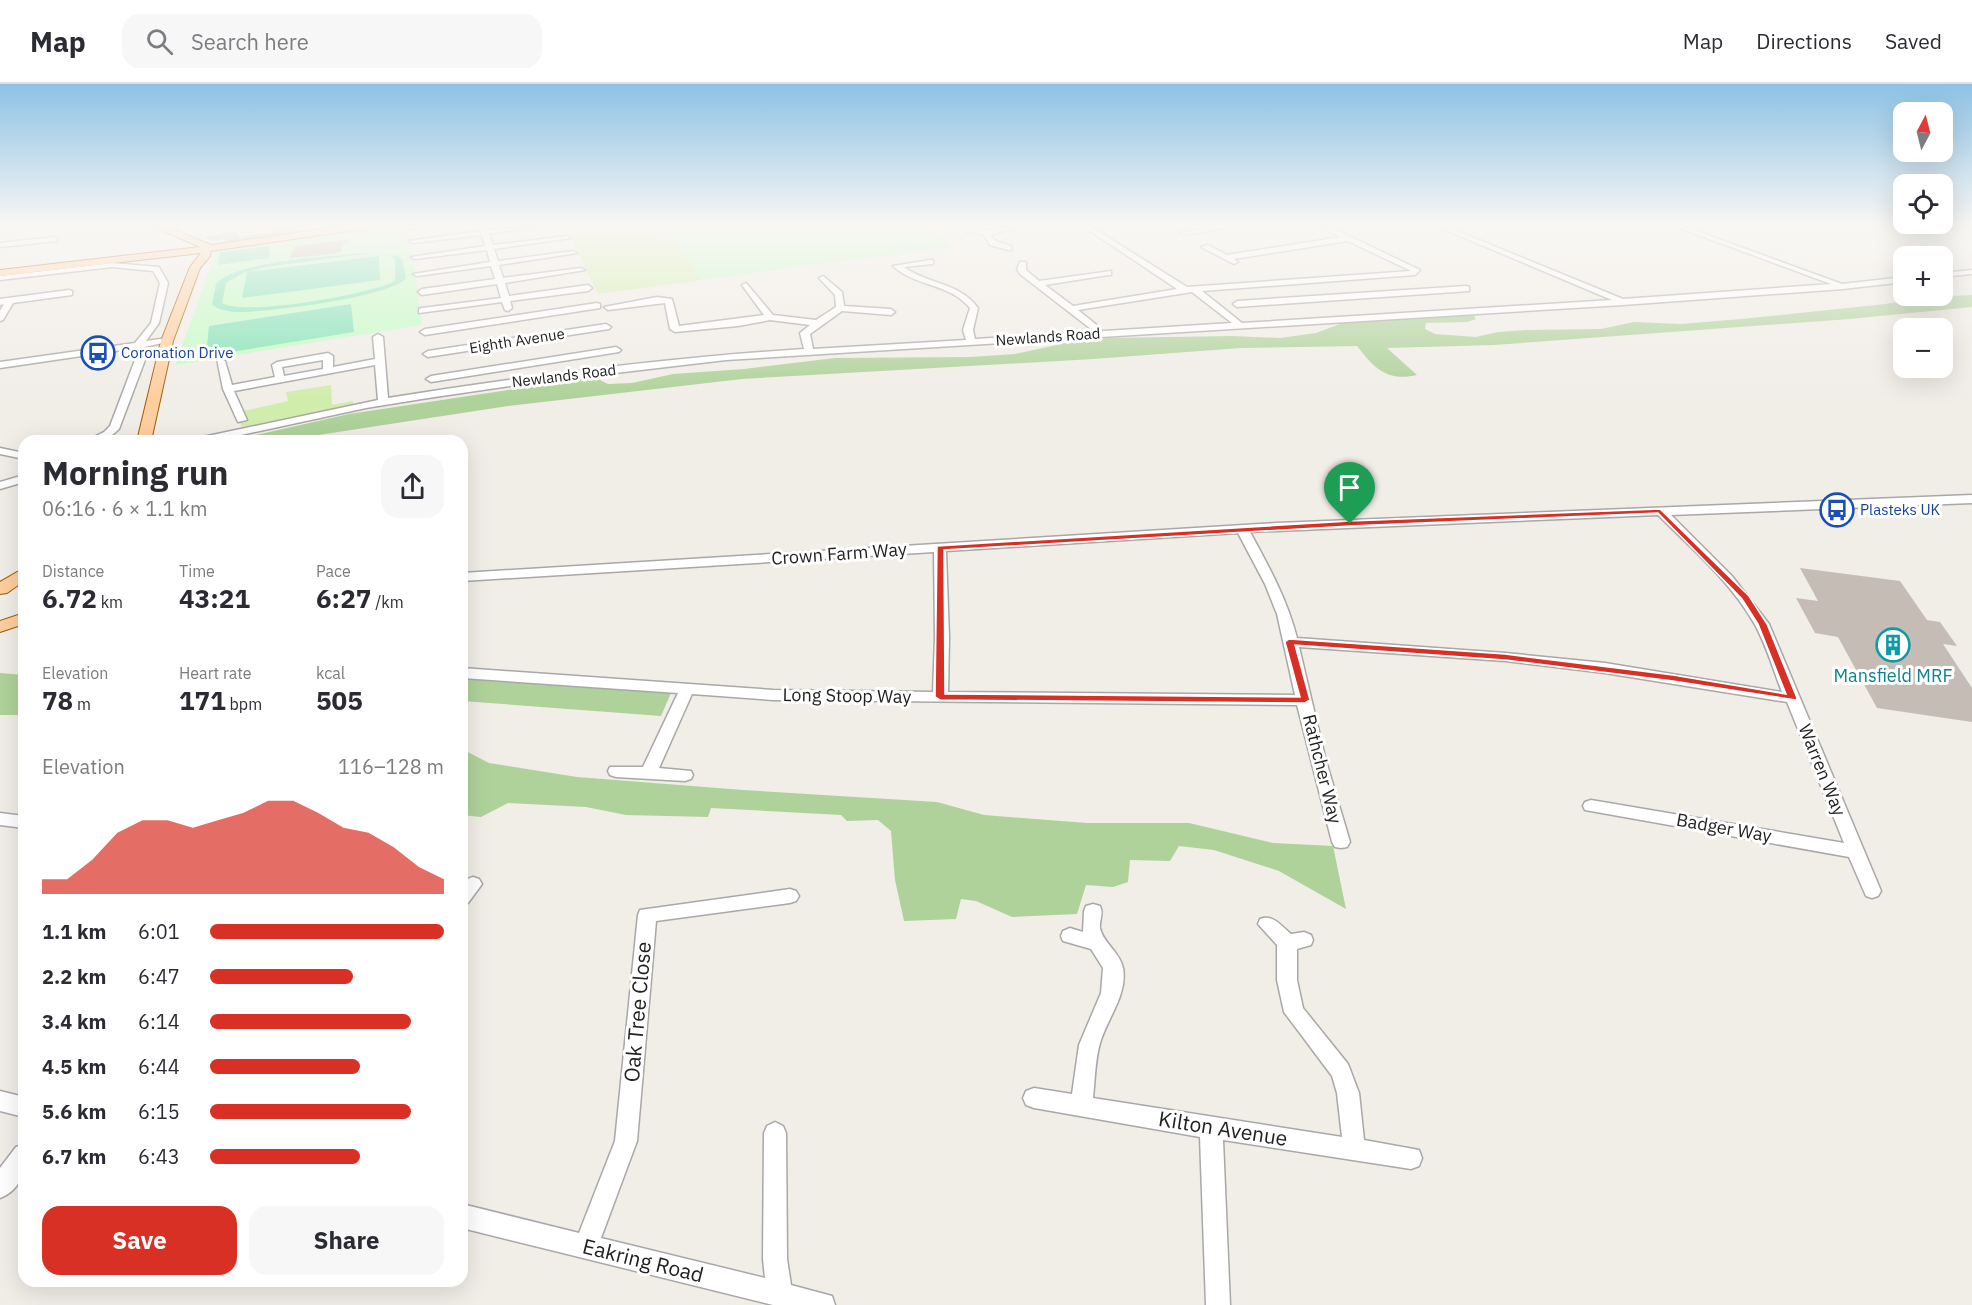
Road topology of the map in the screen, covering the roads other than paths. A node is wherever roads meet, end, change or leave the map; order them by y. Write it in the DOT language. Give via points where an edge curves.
graph roads {
  1 [pos="164,283"];
  2 [pos="187,283"];
  3 [pos="486,283"];
  4 [pos="501,283"];
  5 [pos="827,283"];
  6 [pos="934,283"];
  7 [pos="1040,283"];
  8 [pos="1174,283"];
  9 [pos="1250,283"];
  10 [pos="1327,283"];
  11 [pos="1577,283"];
  12 [pos="1835,283"];
  13 [pos="1869,283"];
  14 [pos="746,285"];
  15 [pos="1843,286"];
  16 [pos="588,288"];
  17 [pos="1466,289"];
  18 [pos="1185,290"];
  19 [pos="1195,290"];
  20 [pos="422,292"];
  21 [pos="69,293"];
  22 [pos="1347,298"];
  23 [pos="506,299"];
  24 [pos="10,301"];
  25 [pos="0,302"];
  26 [pos="1623,302"];
  27 [pos="1237,304"];
  28 [pos="597,306"];
  29 [pos="608,307"];
  30 [pos="840,308"];
  31 [pos="1071,309"];
  32 [pos="422,311"];
  33 [pos="891,312"];
  34 [pos="770,317"];
  35 [pos="0,318"];
  36 [pos="512,319"];
  37 [pos="816,323"];
  38 [pos="1238,324"];
  39 [pos="606,327"];
  40 [pos="1094,327"];
  41 [pos="425,332"];
  42 [pos="378,337"];
  43 [pos="166,341"];
  44 [pos="518,341"];
  45 [pos="971,342"];
  46 [pos="138,345"];
  47 [pos="616,350"];
  48 [pos="809,351"];
  49 [pos="428,354"];
  50 [pos="220,361"];
  51 [pos="380,362"];
  52 [pos="0,364"];
  53 [pos="525,364"];
  54 [pos="431,379"];
  55 [pos="530,380"];
  56 [pos="228,389"];
  57 [pos="383,402"];
  58 [pos="242,420"];
  59 [pos="106,435"];
  60 [pos="145,435"];
  61 [pos="226,435"];
  62 [pos="0,451"];
  63 [pos="18,455"];
  64 [pos="18,480"];
  65 [pos="0,486"];
  66 [pos="1972,499"];
  67 [pos="1660,511"];
  68 [pos="1242,529"];
  69 [pos="940,548"];
  70 [pos="18,577"];
  71 [pos="468,578"];
  72 [pos="18,586"];
  73 [pos="0,590"];
  74 [pos="18,620"];
  75 [pos="2,627"];
  76 [pos="1289,642"];
  77 [pos="468,673"];
  78 [pos="687,689"];
  79 [pos="940,697"];
  80 [pos="1792,698"];
  81 [pos="1305,700"];
  82 [pos="616,771"];
  83 [pos="648,773"];
  84 [pos="685,775"];
  85 [pos="1591,806"];
  86 [pos="0,819"];
  87 [pos="18,821"];
  88 [pos="1341,842"];
  89 [pos="1857,852"];
  90 [pos="1872,891"];
  91 [pos="790,896"];
  92 [pos="1093,911"];
  93 [pos="1267,924"];
  94 [pos="1070,936"];
  95 [pos="1097,943"];
  96 [pos="1034,1098"];
  97 [pos="0,1101"];
  98 [pos="18,1106"];
  99 [pos="1082,1106"];
  100 [pos="1211,1128"];
  101 [pos="775,1133"];
  102 [pos="1354,1150"];
  103 [pos="1411,1158"];
  104 [pos="18,1163"];
  105 [pos="0,1186"];
  106 [pos="468,1218"];
  107 [pos="586,1247"];
  108 [pos="780,1295"];
  109 [pos="823,1305"];
  110 [pos="1218,1305"];
  1 -- 46 [label="street" via="155,323"];
  2 -- 43 [label="main road"];
  3 -- 20 [label="street"];
  4 -- 23 [label="street"];
  5 -- 30 [label="street" via="839,294"];
  6 -- 45 [label="street" via="969,300 974,308 968,330"];
  7 -- 31 [label="street"];
  8 -- 18 [label="street"];
  9 -- 19 [label="street"];
  10 -- 22 [label="street"];
  11 -- 26 [label="street"];
  12 -- 15 [label="street"];
  13 -- 15 [label="street, Newlands Road"];
  14 -- 34 [label="street"];
  15 -- 26 [label="street, Newlands Road"];
  16 -- 23 [label="street"];
  17 -- 22 [label="street"];
  18 -- 19 [label="street"];
  18 -- 31 [label="street"];
  19 -- 38 [label="street"];
  21 -- 24 [label="street"];
  22 -- 27 [label="street"];
  23 -- 32 [label="street"];
  23 -- 36 [label="street"];
  24 -- 25 [label="street"];
  24 -- 35 [label="street"];
  26 -- 38 [label="street, Newlands Road"];
  28 -- 36 [label="street"];
  29 -- 34 [label="street" via="669,301 675,329"];
  30 -- 33 [label="street"];
  30 -- 37 [label="street"];
  31 -- 40 [label="street"];
  34 -- 37 [label="street"];
  36 -- 41 [label="street"];
  36 -- 44 [label="street"];
  37 -- 48 [label="street" via="805,333"];
  38 -- 45 [label="street, Newlands Road"];
  39 -- 44 [label="street, Eighth Avenue"];
  42 -- 51 [label="street"];
  43 -- 46 [label="street"];
  43 -- 60 [label="main road"];
  44 -- 49 [label="street, Eighth Avenue"];
  44 -- 53 [label="street"];
  45 -- 48 [label="street, Newlands Road"];
  46 -- 52 [label="street"];
  46 -- 59 [label="street" via="143,352 115,427"];
  47 -- 53 [label="street"];
  48 -- 55 [label="street, Newlands Road"];
  50 -- 56 [label="street"];
  51 -- 56 [label="street"];
  51 -- 57 [label="street"];
  53 -- 54 [label="street"];
  53 -- 55 [label="street"];
  55 -- 57 [label="street, Newlands Road"];
  56 -- 58 [label="street"];
  57 -- 61 [label="street, Newlands Road"];
  62 -- 63 [label="street"];
  64 -- 65 [label="street"];
  66 -- 67 [label="street, Crown Farm Way"];
  67 -- 68 [label="street, Crown Farm Way"];
  67 -- 80 [label="street, Warren Way" via="1746,597 1762,624"];
  68 -- 69 [label="street, Crown Farm Way"];
  68 -- 76 [label="street, Rathcher Way" via="1272,584 1284,614"];
  69 -- 71 [label="street, Crown Farm Way"];
  69 -- 79 [label="street"];
  70 -- 73 [label="main road"];
  72 -- 73 [label="main road"];
  74 -- 75 [label="main road"];
  76 -- 80 [label="street" via="1546,661"];
  76 -- 81 [label="street, Rathcher Way"];
  77 -- 78 [label="street, Long Stoop Way"];
  78 -- 79 [label="street, Long Stoop Way" via="773,695"];
  78 -- 83 [label="street"];
  79 -- 81 [label="street, Long Stoop Way"];
  80 -- 89 [label="street, Warren Way"];
  81 -- 88 [label="street, Rathcher Way"];
  82 -- 83 [label="street"];
  83 -- 84 [label="street"];
  85 -- 89 [label="street, Badger Way"];
  86 -- 87 [label="street"];
  89 -- 90 [label="street, Warren Way"];
  91 -- 107 [label="street, Oak Tree Close" via="646,915 626,1141"];
  92 -- 95 [label="street" via="1091,928"];
  93 -- 102 [label="street" via="1296,941 1287,980 1294,1012 1341,1071 1350,1103"];
  94 -- 95 [label="street"];
  95 -- 99 [label="street" via="1111,960 1114,980 1089,1046"];
  96 -- 99 [label="street, Kilton Avenue"];
  97 -- 98 [label="street"];
  99 -- 100 [label="street, Kilton Avenue"];
  100 -- 102 [label="street, Kilton Avenue"];
  100 -- 110 [label="street"];
  101 -- 108 [label="street" via="775,1259"];
  102 -- 103 [label="street, Kilton Avenue"];
  104 -- 105 [label="street"];
  106 -- 107 [label="street, Eakring Road"];
  107 -- 108 [label="street, Eakring Road"];
  108 -- 109 [label="street, Eakring Road"];
}
